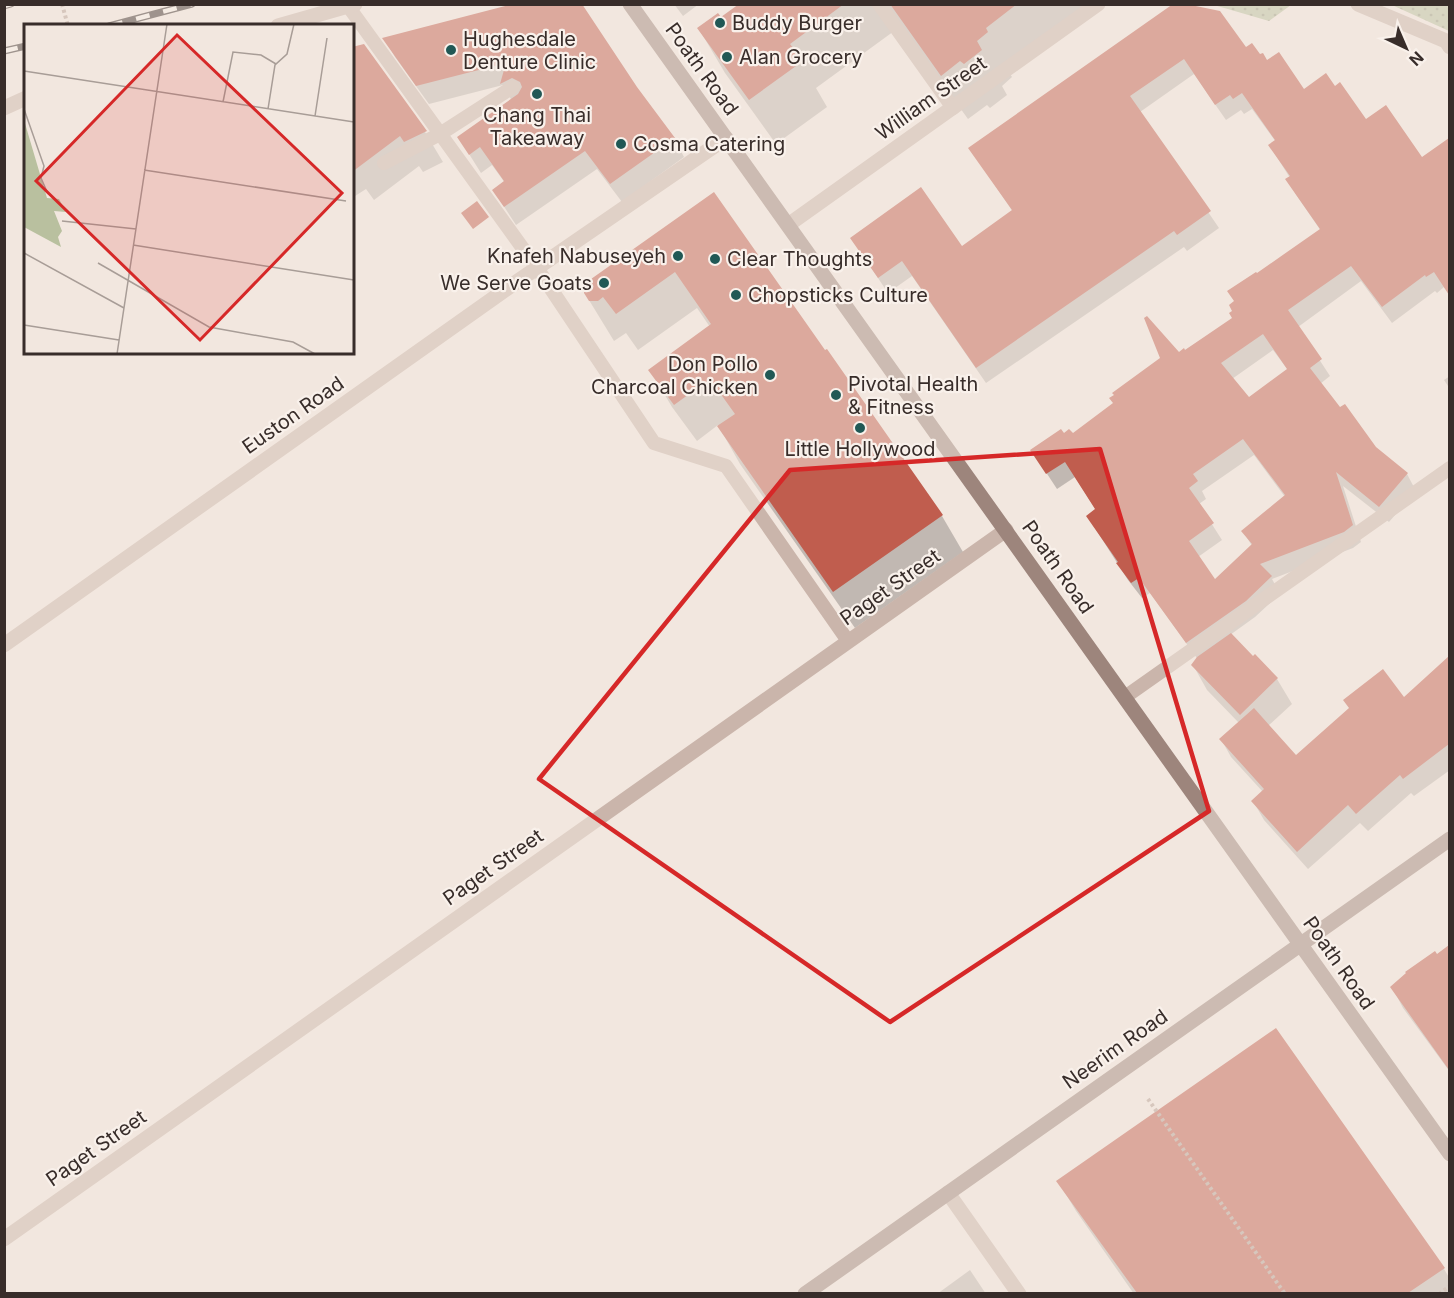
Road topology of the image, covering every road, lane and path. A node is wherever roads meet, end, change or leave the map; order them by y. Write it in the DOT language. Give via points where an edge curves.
graph roads {
  1 [pos="62,4"];
  2 [pos="630,4"];
  3 [pos="879,4"];
  4 [pos="1098,4"];
  5 [pos="1358,4"];
  6 [pos="352,5"];
  7 [pos="67,24"];
  8 [pos="285,24"];
  9 [pos="1449,46"];
  10 [pos="513,87"];
  11 [pos="24,99"];
  12 [pos="4,108"];
  13 [pos="953,108"];
  14 [pos="440,134"];
  15 [pos="726,138"];
  16 [pos="384,163"];
  17 [pos="788,225"];
  18 [pos="537,268"];
  19 [pos="1449,468"];
  20 [pos="1006,530"];
  21 [pos="848,641"];
  22 [pos="4,645"];
  23 [pos="1125,697"];
  24 [pos="1449,839"];
  25 [pos="1301,944"];
  26 [pos="1148,1099"];
  27 [pos="1449,1154"];
  28 [pos="948,1193"];
  29 [pos="4,1239"];
  30 [pos="1449,1286"];
  31 [pos="805,1293"];
  32 [pos="1019,1293"];
  33 [pos="1285,1293"];
  34 [pos="1439,1293"];
  1 -- 7 [label="path"];
  2 -- 15 [label="street, Poath Road"];
  3 -- 13 [label="lane"];
  4 -- 13 [label="street, William Street"];
  5 -- 9 [label="street" via="1446,41"];
  6 -- 8 [label="street"];
  6 -- 14 [label="lane"];
  10 -- 14 [label="lane"];
  11 -- 12 [label="street"];
  13 -- 17 [label="street, William Street"];
  14 -- 16 [label="lane"];
  14 -- 18 [label="lane"];
  15 -- 17 [label="street, Poath Road"];
  15 -- 18 [label="street, Euston Road"];
  17 -- 20 [label="street, Poath Road"];
  18 -- 21 [label="lane" via="654,443 726,466"];
  18 -- 22 [label="street, Euston Road"];
  19 -- 23 [label="lane"];
  20 -- 21 [label="street, Paget Street"];
  20 -- 23 [label="street, Poath Road"];
  21 -- 29 [label="street, Paget Street"];
  23 -- 25 [label="street, Poath Road"];
  24 -- 25 [label="street, Neerim Road"];
  25 -- 27 [label="street, Poath Road"];
  25 -- 28 [label="street, Neerim Road"];
  26 -- 33 [label="path"];
  28 -- 31 [label="street, Neerim Road"];
  28 -- 32 [label="street"];
  30 -- 34 [label="path"];
}
